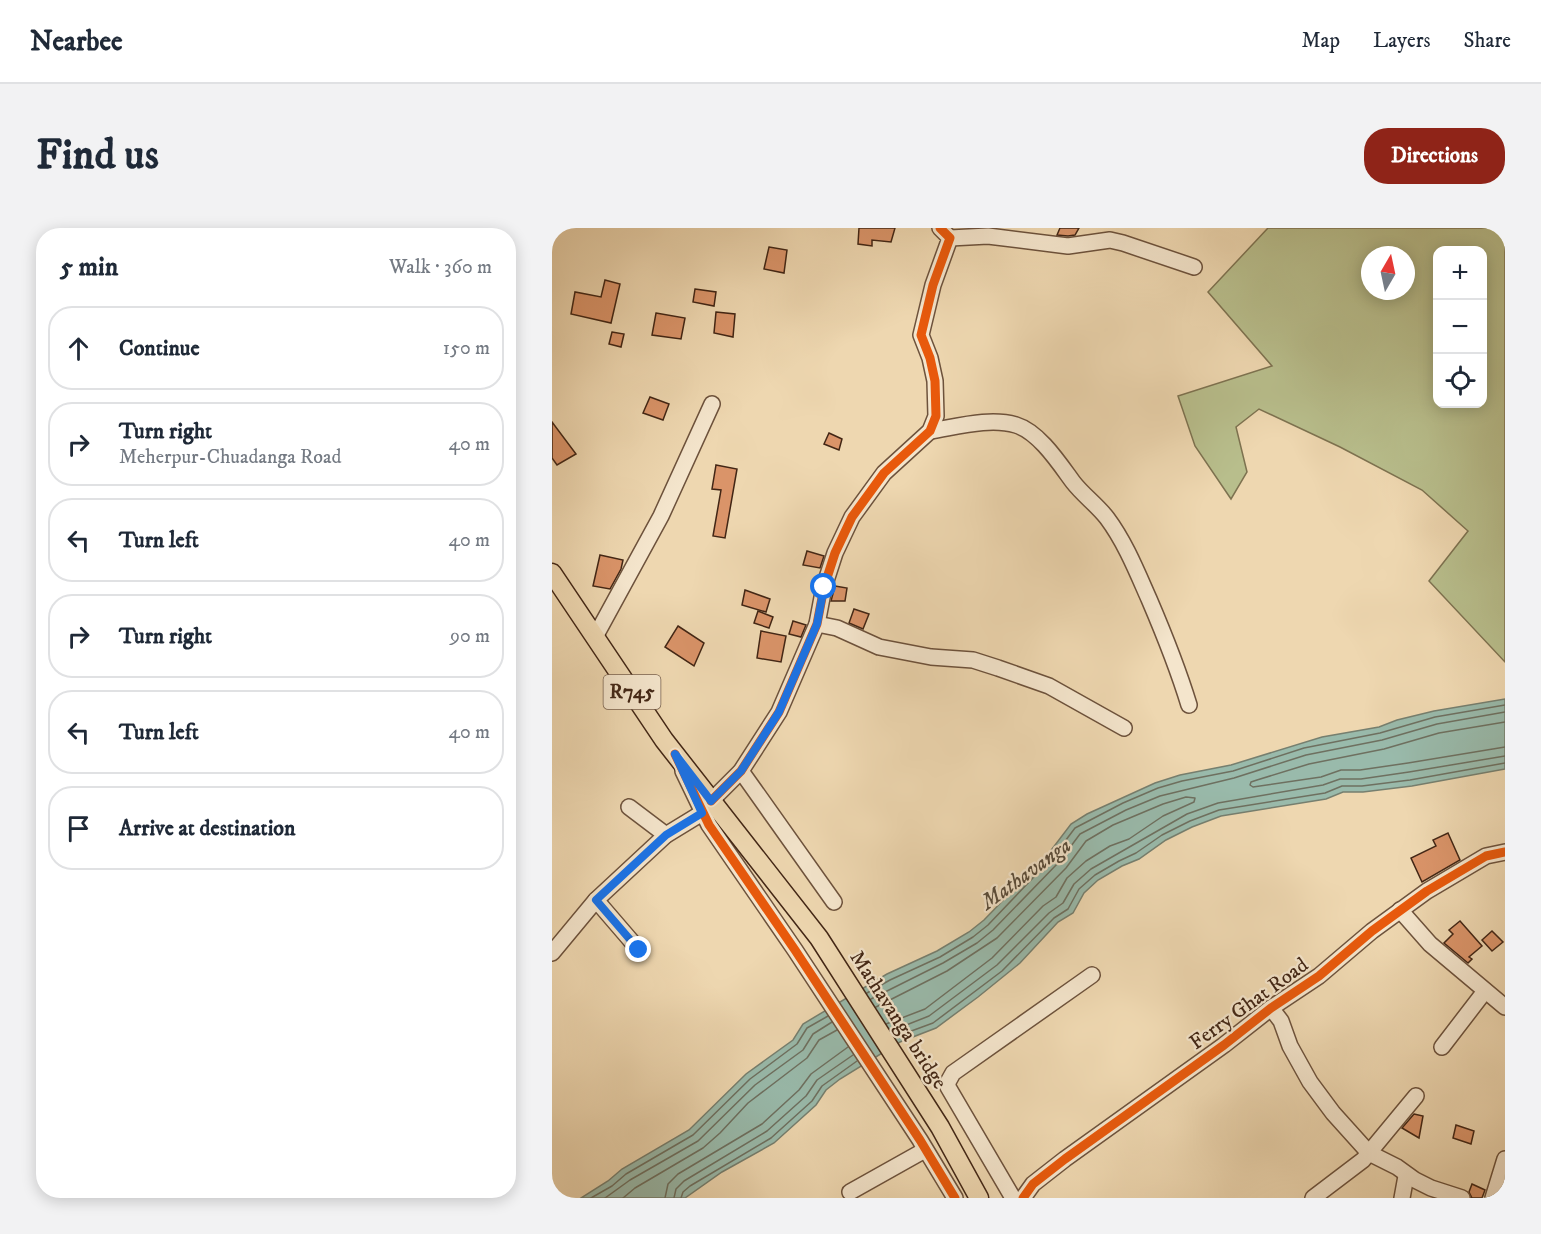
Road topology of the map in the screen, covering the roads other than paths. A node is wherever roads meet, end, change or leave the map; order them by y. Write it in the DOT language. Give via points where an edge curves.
graph roads {
  1 [pos="945,233"];
  2 [pos="1194,267"];
  3 [pos="712,404"];
  4 [pos="930,431"];
  5 [pos="552,573"];
  6 [pos="817,624"];
  7 [pos="595,637"];
  8 [pos="1189,705"];
  9 [pos="1124,728"];
  10 [pos="741,771"];
  11 [pos="629,807"];
  12 [pos="706,807"];
  13 [pos="666,835"];
  14 [pos="1505,852"];
  15 [pos="596,900"];
  16 [pos="834,902"];
  17 [pos="1400,910"];
  18 [pos="639,950"];
  19 [pos="552,953"];
  20 [pos="1092,975"];
  21 [pos="1485,991"];
  22 [pos="1505,1007"];
  23 [pos="1271,1008"];
  24 [pos="1442,1047"];
  25 [pos="1416,1096"];
  26 [pos="923,1145"];
  27 [pos="1369,1153"];
  28 [pos="1505,1159"];
  29 [pos="1407,1176"];
  30 [pos="850,1192"];
  31 [pos="955,1198"];
  32 [pos="979,1198"];
  33 [pos="1013,1198"];
  34 [pos="1023,1198"];
  35 [pos="1313,1198"];
  36 [pos="1402,1198"];
  37 [pos="1462,1198"];
  38 [pos="1492,1198"];
  1 -- 2 [label="street" via="1068,246 1110,240"];
  1 -- 4 [label="street" via="921,335 934,381 936,416"];
  3 -- 7 [label="street" via="661,516"];
  4 -- 6 [label="street" via="884,473 852,517 835,553"];
  4 -- 8 [label="street" via="1002,422 1017,425 1046,448 1119,537 1177,667"];
  5 -- 7 [label="main road, R745"];
  6 -- 9 [label="street" via="837,628 879,647 973,660 998,668 1049,686"];
  6 -- 10 [label="street" via="779,712"];
  7 -- 12 [label="main road, R745" via="675,754"];
  10 -- 12 [label="street"];
  10 -- 16 [label="street"];
  11 -- 13 [label="street"];
  12 -- 13 [label="street"];
  12 -- 26 [label="street"];
  12 -- 32 [label="main road, Mathavanga bridge / R745" via="819,938 940,1126"];
  13 -- 15 [label="street"];
  14 -- 17 [label="street, Ferry Ghat Road" via="1486,856"];
  15 -- 18 [label="street"];
  15 -- 19 [label="street"];
  17 -- 21 [label="street" via="1430,944"];
  17 -- 23 [label="street, Ferry Ghat Road" via="1319,976"];
  20 -- 33 [label="street" via="953,1073 948,1082"];
  21 -- 22 [label="street"];
  21 -- 24 [label="street"];
  23 -- 27 [label="street" via="1310,1082"];
  23 -- 34 [label="street, Ferry Ghat Road" via="1065,1159"];
  25 -- 27 [label="street"];
  26 -- 30 [label="street"];
  26 -- 31 [label="street"];
  27 -- 29 [label="street"];
  27 -- 35 [label="street"];
  28 -- 38 [label="street"];
  29 -- 36 [label="street"];
  29 -- 37 [label="street"];
}
